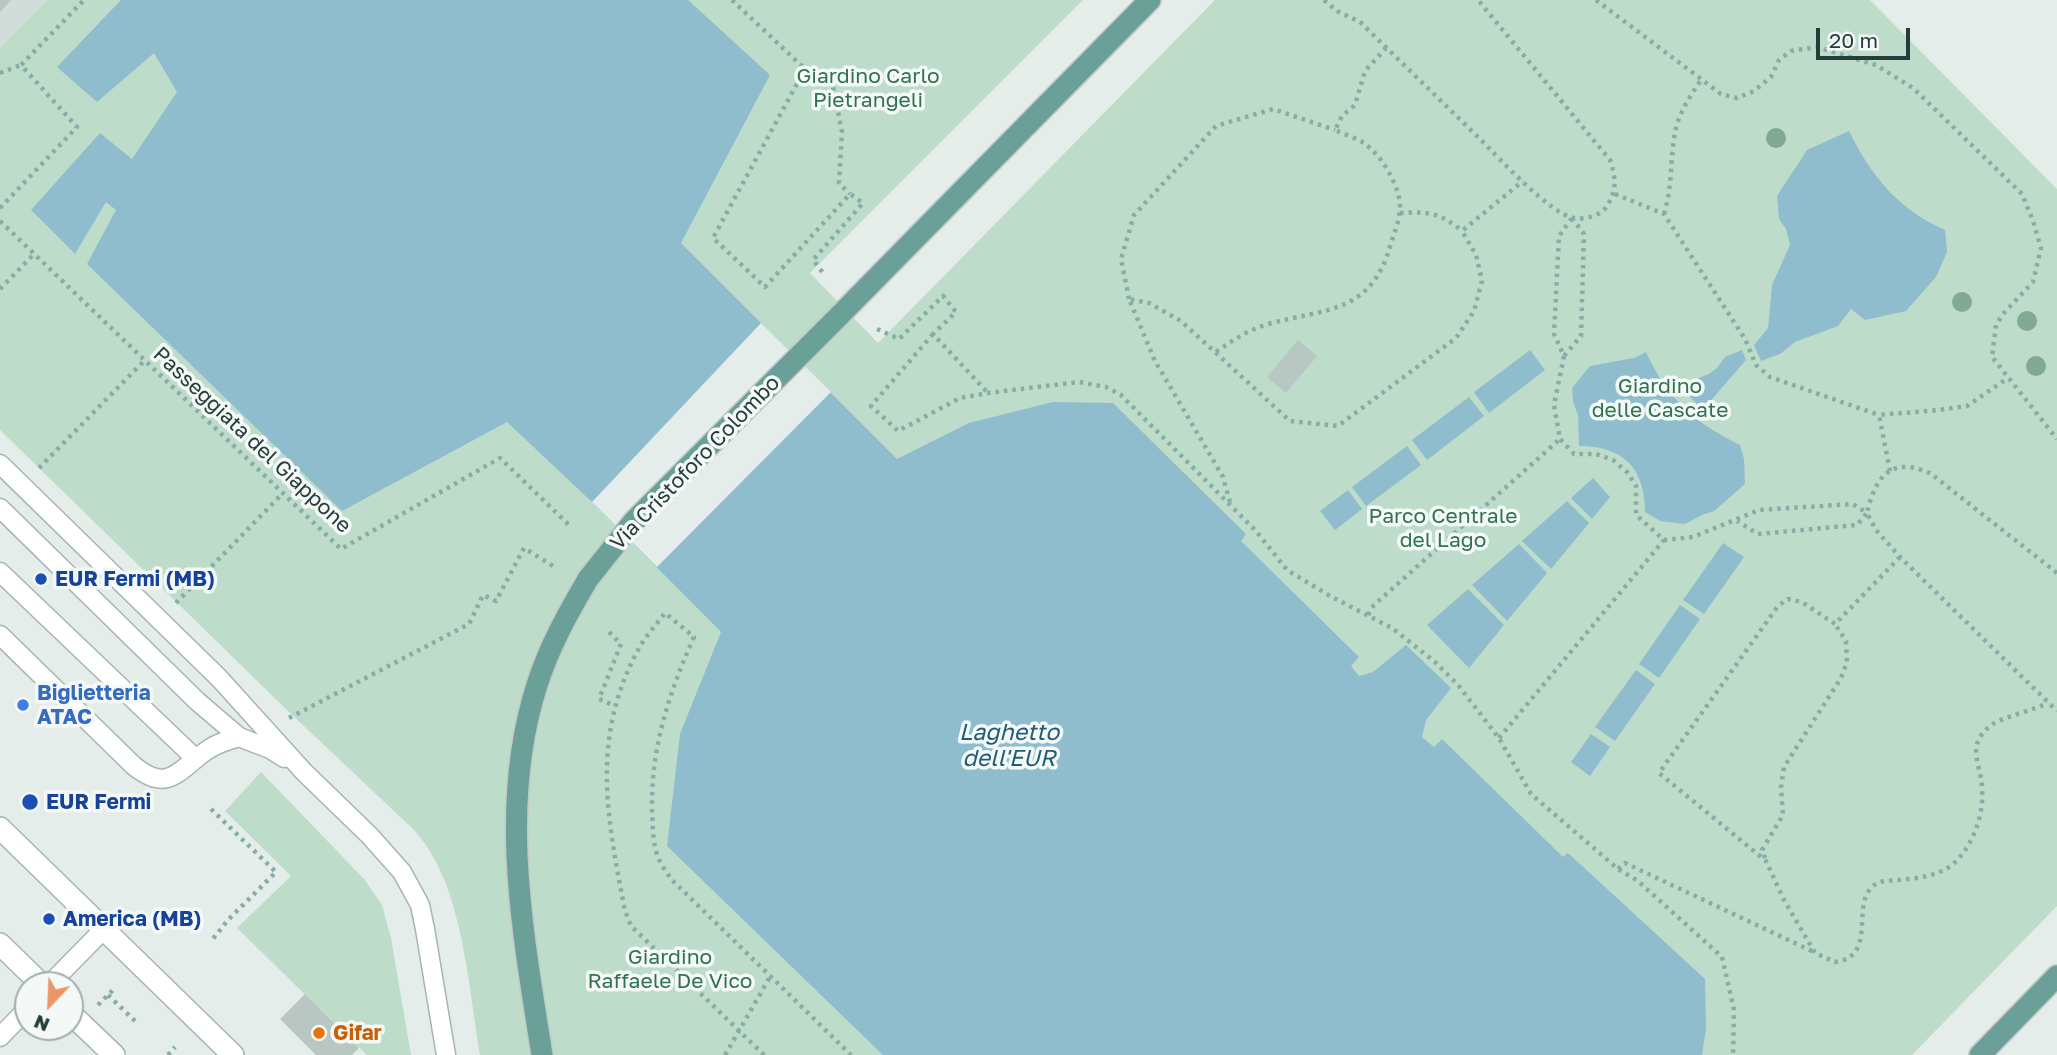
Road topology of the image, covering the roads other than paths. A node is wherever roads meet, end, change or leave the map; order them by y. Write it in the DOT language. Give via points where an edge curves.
graph roads {
  1 [pos="1150,0"];
  2 [pos="0,464"];
  3 [pos="0,508"];
  4 [pos="0,572"];
  5 [pos="0,635"];
  6 [pos="239,737"];
  7 [pos="196,759"];
  8 [pos="304,772"];
  9 [pos="0,828"];
  10 [pos="104,929"];
  11 [pos="0,944"];
  12 [pos="28,971"];
  13 [pos="63,971"];
  14 [pos="2057,976"];
  15 [pos="14,1022"];
  16 [pos="84,1026"];
  17 [pos="0,1037"];
  18 [pos="445,1054"];
  19 [pos="114,1055"];
  20 [pos="233,1055"];
  21 [pos="542,1055"];
  22 [pos="1980,1055"];
  1 -- 21 [label="main road, Via Cristoforo Colombo, bridge" via="634,521 588,579 561,625 537,684 518,786 518,895"];
  2 -- 8 [label="lane" via="219,678"];
  3 -- 6 [label="lane"];
  4 -- 7 [label="lane"];
  5 -- 7 [label="lane" via="142,772 164,779"];
  6 -- 7 [label="lane"];
  6 -- 8 [label="lane" via="270,749"];
  8 -- 18 [label="lane" via="389,856 413,890 425,929"];
  9 -- 10 [label="street"];
  10 -- 13 [label="lane"];
  10 -- 20 [label="street"];
  11 -- 12 [label="street"];
  14 -- 22 [label="main road"];
  15 -- 17 [label="lane"];
  16 -- 19 [label="street"];
}
